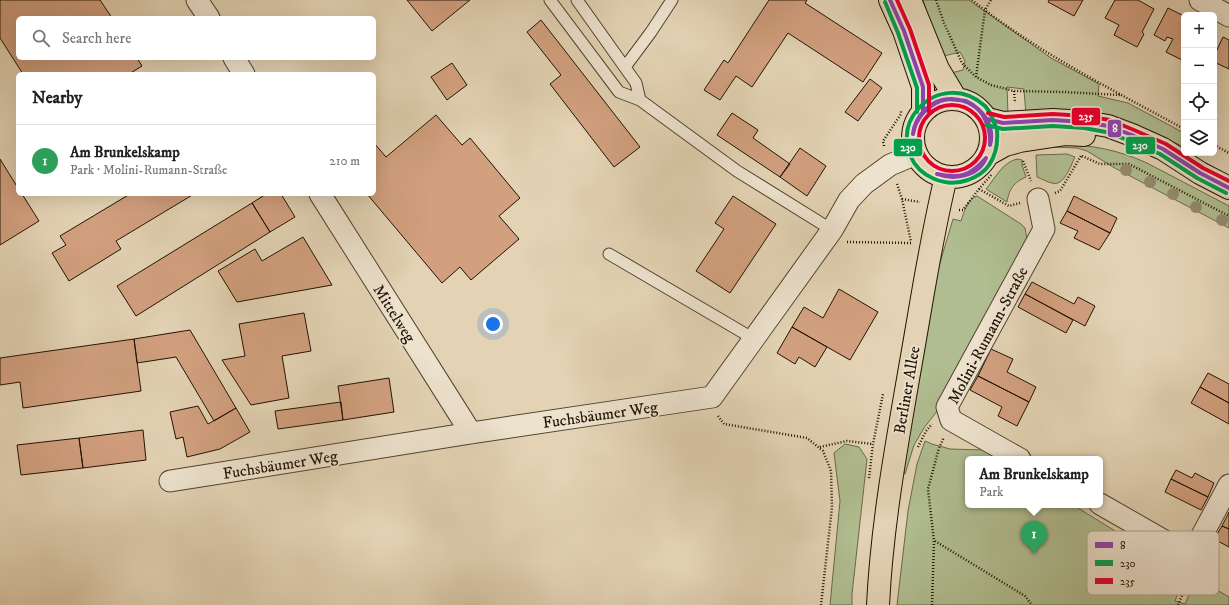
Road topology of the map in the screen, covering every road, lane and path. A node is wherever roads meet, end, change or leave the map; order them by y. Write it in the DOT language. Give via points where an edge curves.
graph roads {
  1 [pos="197,0"];
  2 [pos="550,0"];
  3 [pos="577,0"];
  4 [pos="672,0"];
  5 [pos="890,0"];
  6 [pos="910,0"];
  7 [pos="936,0"];
  8 [pos="972,0"];
  9 [pos="991,0"];
  10 [pos="1200,0"];
  11 [pos="985,10"];
  12 [pos="208,16"];
  13 [pos="1229,16"];
  14 [pos="235,60"];
  15 [pos="625,68"];
  16 [pos="243,72"];
  17 [pos="976,77"];
  18 [pos="1123,96"];
  19 [pos="956,99"];
  20 [pos="640,100"];
  21 [pos="901,108"];
  22 [pos="923,112"];
  23 [pos="987,119"];
  24 [pos="1181,127"];
  25 [pos="883,141"];
  26 [pos="1217,147"];
  27 [pos="1229,153"];
  28 [pos="916,154"];
  29 [pos="989,154"];
  30 [pos="1082,155"];
  31 [pos="1022,158"];
  32 [pos="1100,164"];
  33 [pos="1200,173"];
  34 [pos="946,177"];
  35 [pos="1229,188"];
  36 [pos="321,196"];
  37 [pos="1038,199"];
  38 [pos="963,210"];
  39 [pos="1229,216"];
  40 [pos="827,236"];
  41 [pos="911,243"];
  42 [pos="609,254"];
  43 [pos="754,339"];
  44 [pos="712,397"];
  45 [pos="949,413"];
  46 [pos="471,433"];
  47 [pos="872,444"];
  48 [pos="819,447"];
  49 [pos="917,450"];
  50 [pos="1015,456"];
  51 [pos="170,481"];
  52 [pos="1229,485"];
  53 [pos="1103,506"];
  54 [pos="1147,531"];
  55 [pos="1204,531"];
  56 [pos="934,540"];
  57 [pos="1182,595"];
  58 [pos="821,605"];
  59 [pos="878,605"];
  60 [pos="932,605"];
  61 [pos="1032,605"];
  62 [pos="1178,605"];
  1 -- 12 [label="street"];
  2 -- 20 [label="lane" via="620,92"];
  3 -- 15 [label="lane"];
  4 -- 15 [label="lane"];
  5 -- 22 [label="main road" via="923,86"];
  6 -- 19 [label="main road" via="938,70"];
  7 -- 17 [label="path" via="962,62"];
  8 -- 11 [label="path"];
  9 -- 11 [label="path"];
  10 -- 13 [label="street"];
  11 -- 17 [label="path"];
  11 -- 18 [label="path" via="1053,57"];
  14 -- 16 [label="street"];
  15 -- 20 [label="lane" via="636,84"];
  17 -- 18 [label="path" via="1014,92"];
  18 -- 24 [label="path"];
  19 -- 22 [label="main road" via="938,102"];
  19 -- 23 [label="main road" via="974,105"];
  20 -- 40 [label="lane"];
  21 -- 25 [label="path" via="901,114"];
  22 -- 28 [label="main road" via="916,121 913,132"];
  23 -- 29 [label="main road" via="992,142"];
  23 -- 33 [label="main road" via="1003,123 1079,121 1108,126 1163,149"];
  26 -- 27 [label="path"];
  28 -- 34 [label="main road" via="923,165 934,173"];
  28 -- 40 [label="street" via="890,165 864,184 849,200"];
  29 -- 33 [label="main road" via="1005,144 1020,140 1066,134 1095,136 1122,141"];
  29 -- 34 [label="main road" via="972,173"];
  30 -- 37 [label="path" via="1060,192"];
  31 -- 37 [label="path"];
  32 -- 39 [label="path" via="1129,164"];
  33 -- 35 [label="main road"];
  34 -- 59 [label="main road, Berliner Allee" via="895,453 887,505"];
  36 -- 46 [label="street, Mittelweg"];
  37 -- 38 [label="path" via="1009,206 979,188"];
  37 -- 45 [label="street, Molini-Rumann-Straße" via="1044,229"];
  40 -- 41 [label="path"];
  40 -- 43 [label="street"];
  42 -- 43 [label="lane"];
  43 -- 44 [label="street"];
  44 -- 46 [label="street, Fuchsbäumer Weg"];
  44 -- 48 [label="path" via="715,413 724,424 806,438"];
  45 -- 49 [label="path" via="926,431"];
  45 -- 50 [label="street, Molini-Rumann-Straße"];
  45 -- 56 [label="path" via="928,489"];
  46 -- 51 [label="street, Fuchsbäumer Weg"];
  47 -- 48 [label="path" via="847,441"];
  48 -- 58 [label="path" via="831,471 832,507"];
  52 -- 55 [label="street"];
  53 -- 54 [label="street"];
  56 -- 60 [label="path"];
  56 -- 61 [label="path" via="1025,596"];
  57 -- 62 [label="path"];
}
